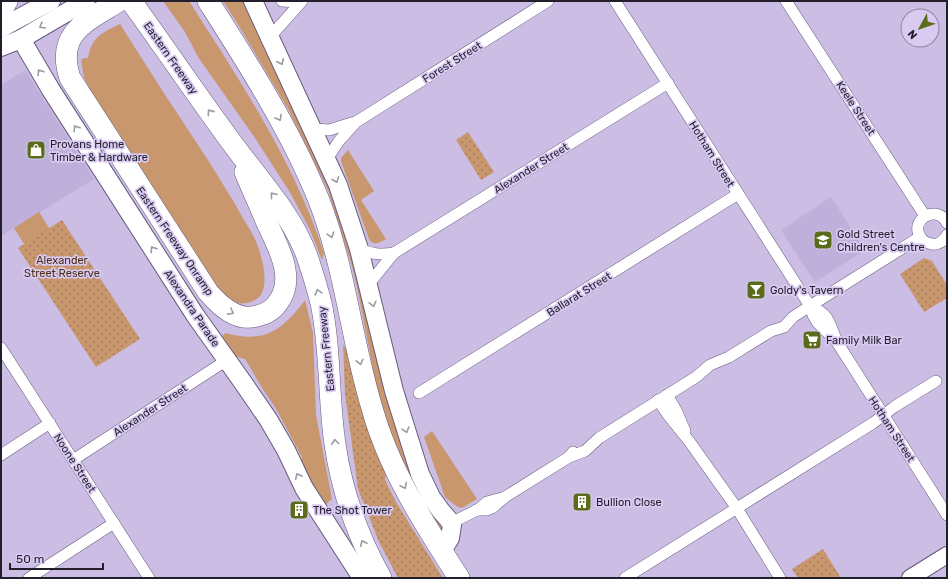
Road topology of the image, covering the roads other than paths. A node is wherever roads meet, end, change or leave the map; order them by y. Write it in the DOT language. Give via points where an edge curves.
graph roads {
  1 [pos="7,1"];
  2 [pos="51,1"];
  3 [pos="119,1"];
  4 [pos="131,1"];
  5 [pos="208,1"];
  6 [pos="253,1"];
  7 [pos="282,1"];
  8 [pos="301,1"];
  9 [pos="548,1"];
  10 [pos="615,1"];
  11 [pos="786,1"];
  12 [pos="86,8"];
  13 [pos="1,12"];
  14 [pos="28,14"];
  15 [pos="1,28"];
  16 [pos="270,37"];
  17 [pos="7,46"];
  18 [pos="668,83"];
  19 [pos="356,122"];
  20 [pos="313,129"];
  21 [pos="232,144"];
  22 [pos="327,159"];
  23 [pos="738,194"];
  24 [pos="925,216"];
  25 [pos="946,221"];
  26 [pos="920,237"];
  27 [pos="945,242"];
  28 [pos="359,249"];
  29 [pos="394,253"];
  30 [pos="368,285"];
  31 [pos="810,306"];
  32 [pos="1,348"];
  33 [pos="227,360"];
  34 [pos="936,381"];
  35 [pos="419,393"];
  36 [pos="663,398"];
  37 [pos="883,415"];
  38 [pos="50,423"];
  39 [pos="1,455"];
  40 [pos="73,460"];
  41 [pos="736,507"];
  42 [pos="947,515"];
  43 [pos="114,523"];
  44 [pos="451,523"];
  45 [pos="442,551"];
  46 [pos="947,554"];
  47 [pos="947,564"];
  48 [pos="358,576"];
  49 [pos="29,578"];
  50 [pos="149,578"];
  51 [pos="381,578"];
  52 [pos="459,578"];
  53 [pos="625,578"];
  54 [pos="780,578"];
  55 [pos="910,578"];
  56 [pos="926,578"];
  1 -- 13 [label="highway"];
  2 -- 14 [label="main road"];
  3 -- 12 [label="highway"];
  21 -- 4 [label="highway, Eastern Freeway, one-way"];
  5 -- 45 [label="highway, one-way" via="278,117 318,199 344,284 372,410 392,463"];
  6 -- 16 [label="main road"];
  7 -- 8 [label="street"];
  8 -- 16 [label="street"];
  9 -- 19 [label="street, Forest Street"];
  10 -- 18 [label="street, Hotham Street"];
  11 -- 24 [label="street, Keele Street"];
  12 -- 17 [label="main road, one-way"];
  12 -- 21 [label="highway, Eastern Freeway Onramp, one-way" via="66,53 68,72 74,86 208,292 231,312 242,317 254,317 266,313 278,303 285,288 285,274 277,246"];
  14 -- 15 [label="main road"];
  14 -- 17 [label="main road" via="23,27"];
  16 -- 20 [label="main road, one-way"];
  33 -- 17 [label="main road, Alexandra Parade, one-way" via="195,315 51,90"];
  18 -- 23 [label="street, Hotham Street"];
  18 -- 29 [label="street, Alexander Street"];
  19 -- 20 [label="street, Forest Street" via="329,130"];
  19 -- 22 [label="street, Forest Street"];
  20 -- 22 [label="main road"];
  51 -- 21 [label="highway, Eastern Freeway, one-way" via="362,542 343,487 335,443 323,318 318,290 306,255 286,214"];
  22 -- 28 [label="main road, one-way"];
  23 -- 31 [label="street, Hotham Street"];
  23 -- 35 [label="street, Ballarat Street"];
  24 -- 25 [label="street" via="934,214"];
  24 -- 26 [label="street" via="918,228"];
  26 -- 27 [label="street" via="928,243"];
  26 -- 31 [label="street"];
  28 -- 29 [label="street, Alexander Street" via="370,254"];
  28 -- 30 [label="main road"];
  29 -- 30 [label="street, Alexander Street"];
  30 -- 44 [label="main road, one-way" via="394,391 420,474 431,497"];
  31 -- 36 [label="street" via="793,317 780,321 771,331 729,357 710,365"];
  31 -- 37 [label="street, Hotham Street" via="817,322 837,342"];
  32 -- 38 [label="street, Noone Street"];
  33 -- 40 [label="street, Alexander Street"];
  48 -- 33 [label="main road, Alexandra Parade, one-way" via="304,488 268,419"];
  34 -- 37 [label="street"];
  36 -- 41 [label="street" via="668,415"];
  36 -- 44 [label="street" via="599,438 581,445 569,457 506,496 487,502"];
  37 -- 41 [label="street"];
  37 -- 42 [label="street, Hotham Street"];
  38 -- 39 [label="street"];
  38 -- 40 [label="street, Noone Street"];
  40 -- 43 [label="street, Noone Street"];
  41 -- 53 [label="street"];
  41 -- 54 [label="street"];
  43 -- 49 [label="street"];
  43 -- 50 [label="street, Noone Street"];
  44 -- 45 [label="main road" via="451,534"];
  45 -- 52 [label="highway"];
  46 -- 55 [label="street"];
  47 -- 56 [label="street"];
}
